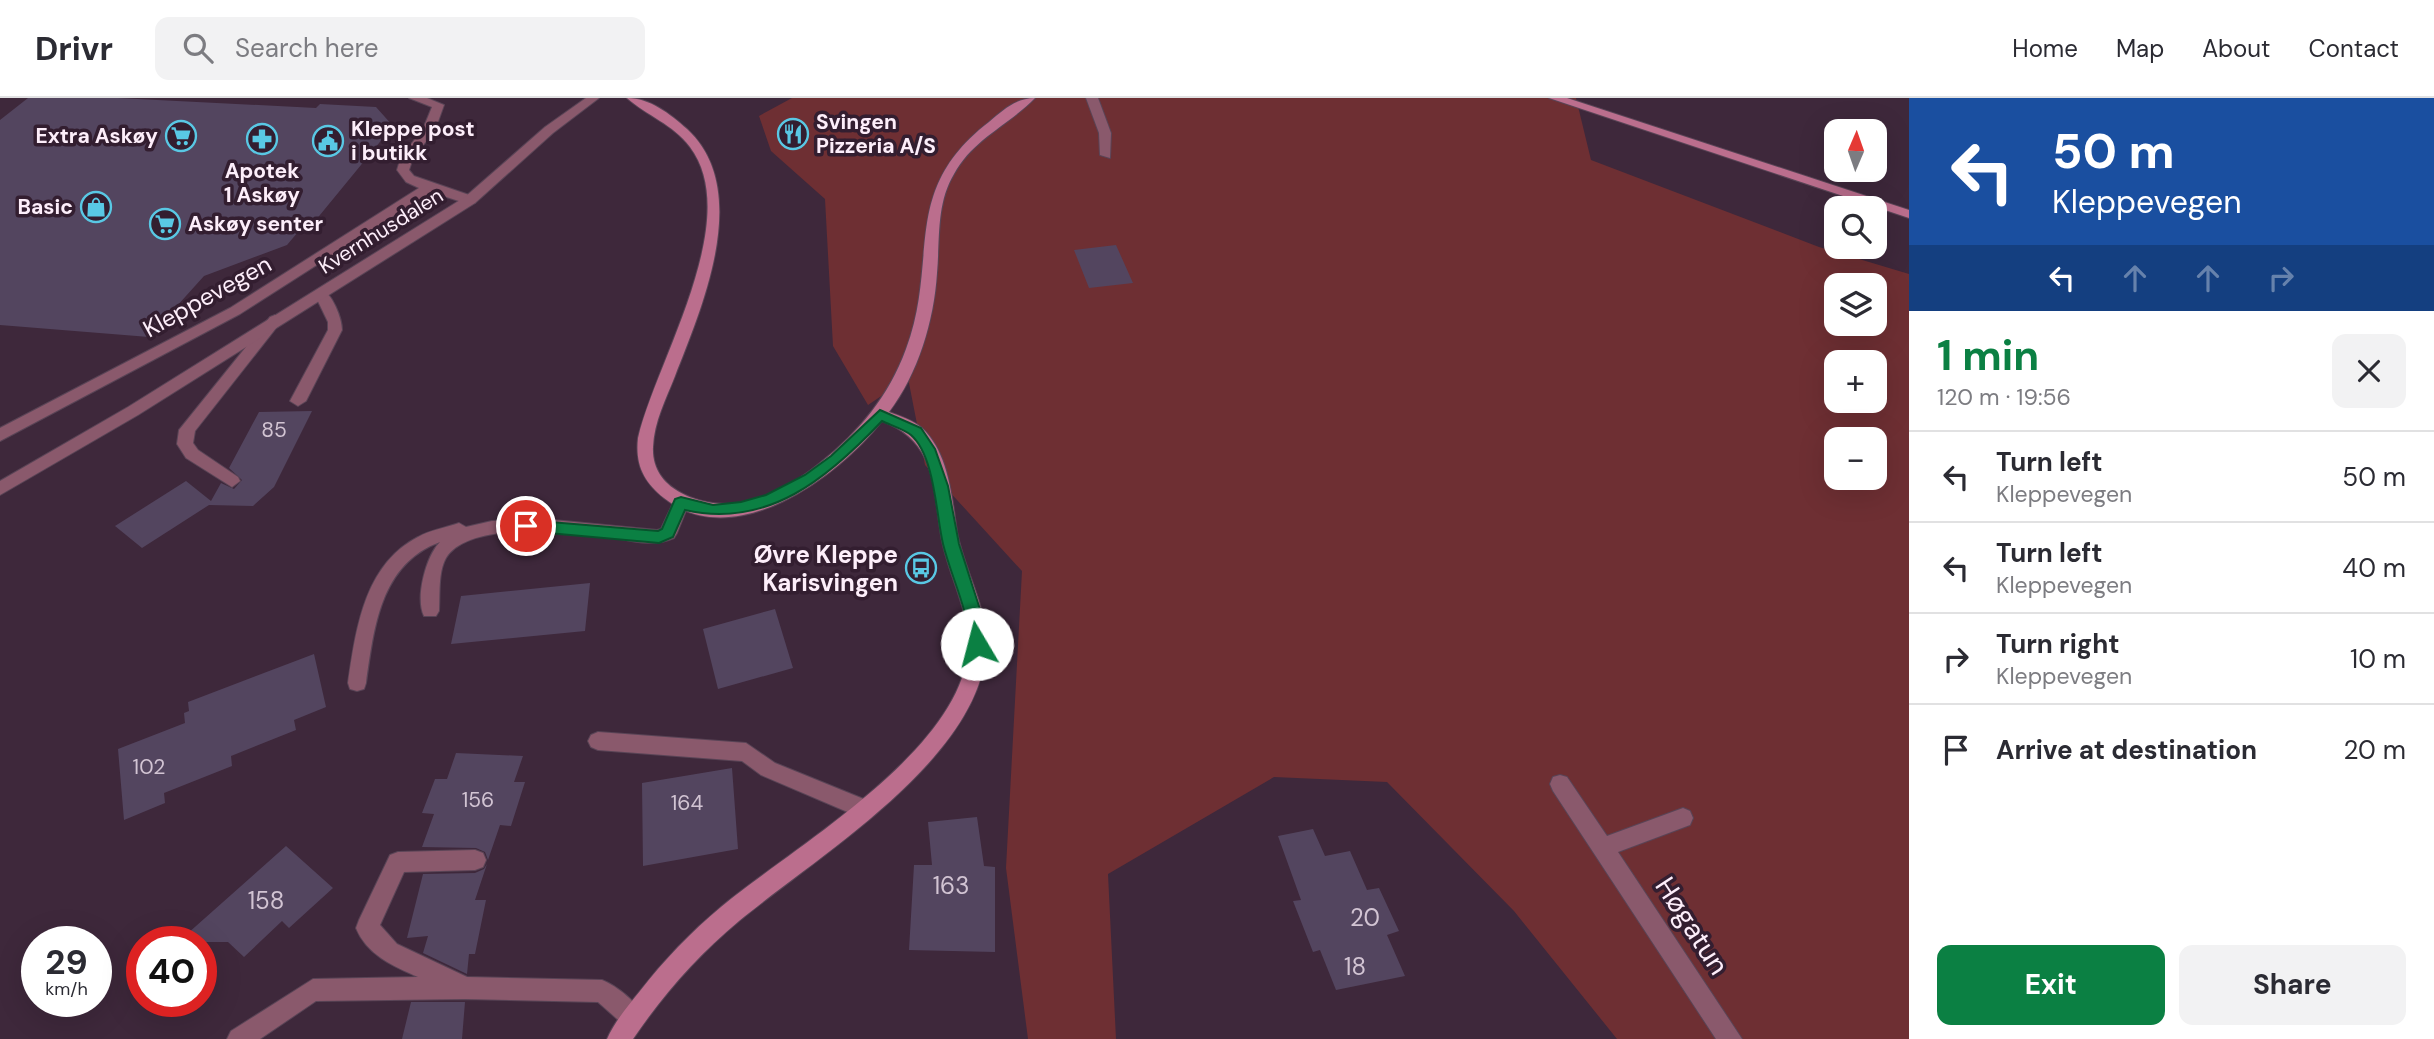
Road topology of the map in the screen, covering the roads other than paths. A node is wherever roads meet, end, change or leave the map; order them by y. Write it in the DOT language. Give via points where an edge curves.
graph roads {
  1 [pos="415,98"];
  2 [pos="593,98"];
  3 [pos="633,98"];
  4 [pos="1029,98"];
  5 [pos="1093,98"];
  6 [pos="1555,98"];
  7 [pos="1106,155"];
  8 [pos="429,187"];
  9 [pos="470,200"];
  10 [pos="1909,214"];
  11 [pos="321,293"];
  12 [pos="275,320"];
  13 [pos="298,401"];
  14 [pos="880,415"];
  15 [pos="0,435"];
  16 [pos="232,481"];
  17 [pos="0,489"];
  18 [pos="681,503"];
  19 [pos="487,529"];
  20 [pos="430,611"];
  21 [pos="357,683"];
  22 [pos="598,741"];
  23 [pos="1560,784"];
  24 [pos="864,809"];
  25 [pos="1683,818"];
  26 [pos="1604,847"];
  27 [pos="475,860"];
  28 [pos="465,988"];
  29 [pos="633,1018"];
  30 [pos="240,1039"];
  31 [pos="619,1039"];
  32 [pos="1730,1039"];
  1 -- 8 [label="street" via="438,105 429,130 407,157 403,170 410,179"];
  2 -- 9 [label="street, Kvernhusdalen"];
  3 -- 18 [label="main road" via="656,110 694,144 706,165 710,190 707,261 649,427 645,458 653,480"];
  4 -- 14 [label="main road" via="979,136 957,159 942,185 930,224 929,287 922,323 901,379"];
  5 -- 7 [label="street" via="1105,133"];
  6 -- 10 [label="main road"];
  8 -- 9 [label="street"];
  8 -- 15 [label="street, Kleppevegen" via="235,311"];
  9 -- 11 [label="street, Kvernhusdalen"];
  11 -- 12 [label="street, Kvernhusdalen"];
  11 -- 13 [label="street, Kvernhusdalen" via="335,330"];
  12 -- 16 [label="street, Kvernhusdalen" via="187,430 185,443 192,454"];
  12 -- 17 [label="street, Kvernhusdalen"];
  14 -- 18 [label="main road" via="836,460 772,499 713,511"];
  14 -- 24 [label="main road" via="916,431 928,449 977,628 977,660 956,714 921,757"];
  18 -- 19 [label="street" via="668,533 659,537 526,526"];
  19 -- 20 [label="street" via="465,535 440,552"];
  19 -- 21 [label="street" via="461,530 421,542 393,566 373,598"];
  22 -- 24 [label="street" via="746,752 768,769"];
  23 -- 26 [label="street, Høgatun"];
  24 -- 29 [label="main road" via="695,944"];
  25 -- 26 [label="street"];
  26 -- 32 [label="street, Høgatun"];
  27 -- 28 [label="street" via="398,862 367,928 389,952"];
  28 -- 29 [label="street" via="603,991"];
  28 -- 30 [label="street" via="313,990"];
  29 -- 31 [label="main road"];
}
